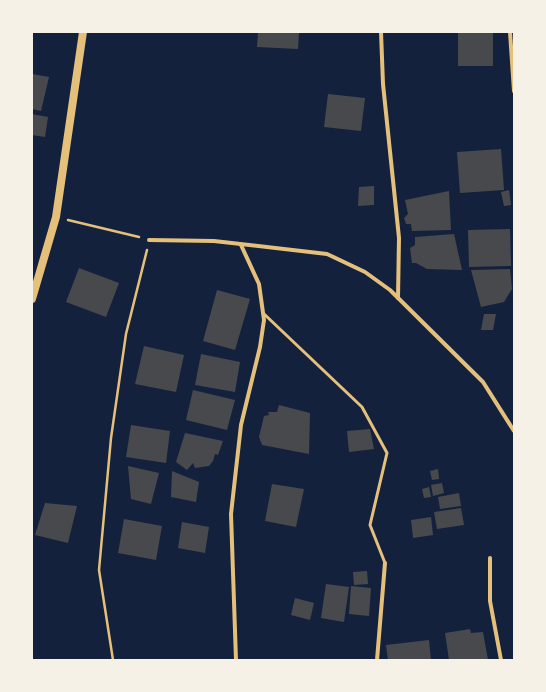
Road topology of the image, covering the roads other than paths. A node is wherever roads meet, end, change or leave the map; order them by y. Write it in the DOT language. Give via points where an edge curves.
graph roads {
  1 [pos="83,32"];
  2 [pos="381,32"];
  3 [pos="510,32"];
  4 [pos="514,91"];
  5 [pos="149,240"];
  6 [pos="241,245"];
  7 [pos="398,298"];
  8 [pos="32,299"];
  9 [pos="263,313"];
  10 [pos="514,431"];
  11 [pos="490,558"];
  12 [pos="385,563"];
  13 [pos="236,660"];
  14 [pos="377,660"];
  15 [pos="501,660"];
  1 -- 8 [label="main road" via="56,217"];
  2 -- 7 [label="street" via="382,84 399,238"];
  3 -- 4 [label="street"];
  5 -- 6 [label="street"];
  6 -- 7 [label="street" via="327,254 365,272"];
  6 -- 9 [label="street" via="259,284"];
  7 -- 10 [label="street" via="483,382"];
  9 -- 12 [label="lane" via="362,407 387,453 370,524"];
  9 -- 13 [label="street" via="260,347 241,425 231,514"];
  11 -- 15 [label="street" via="490,601"];
  12 -- 14 [label="street"];
}
